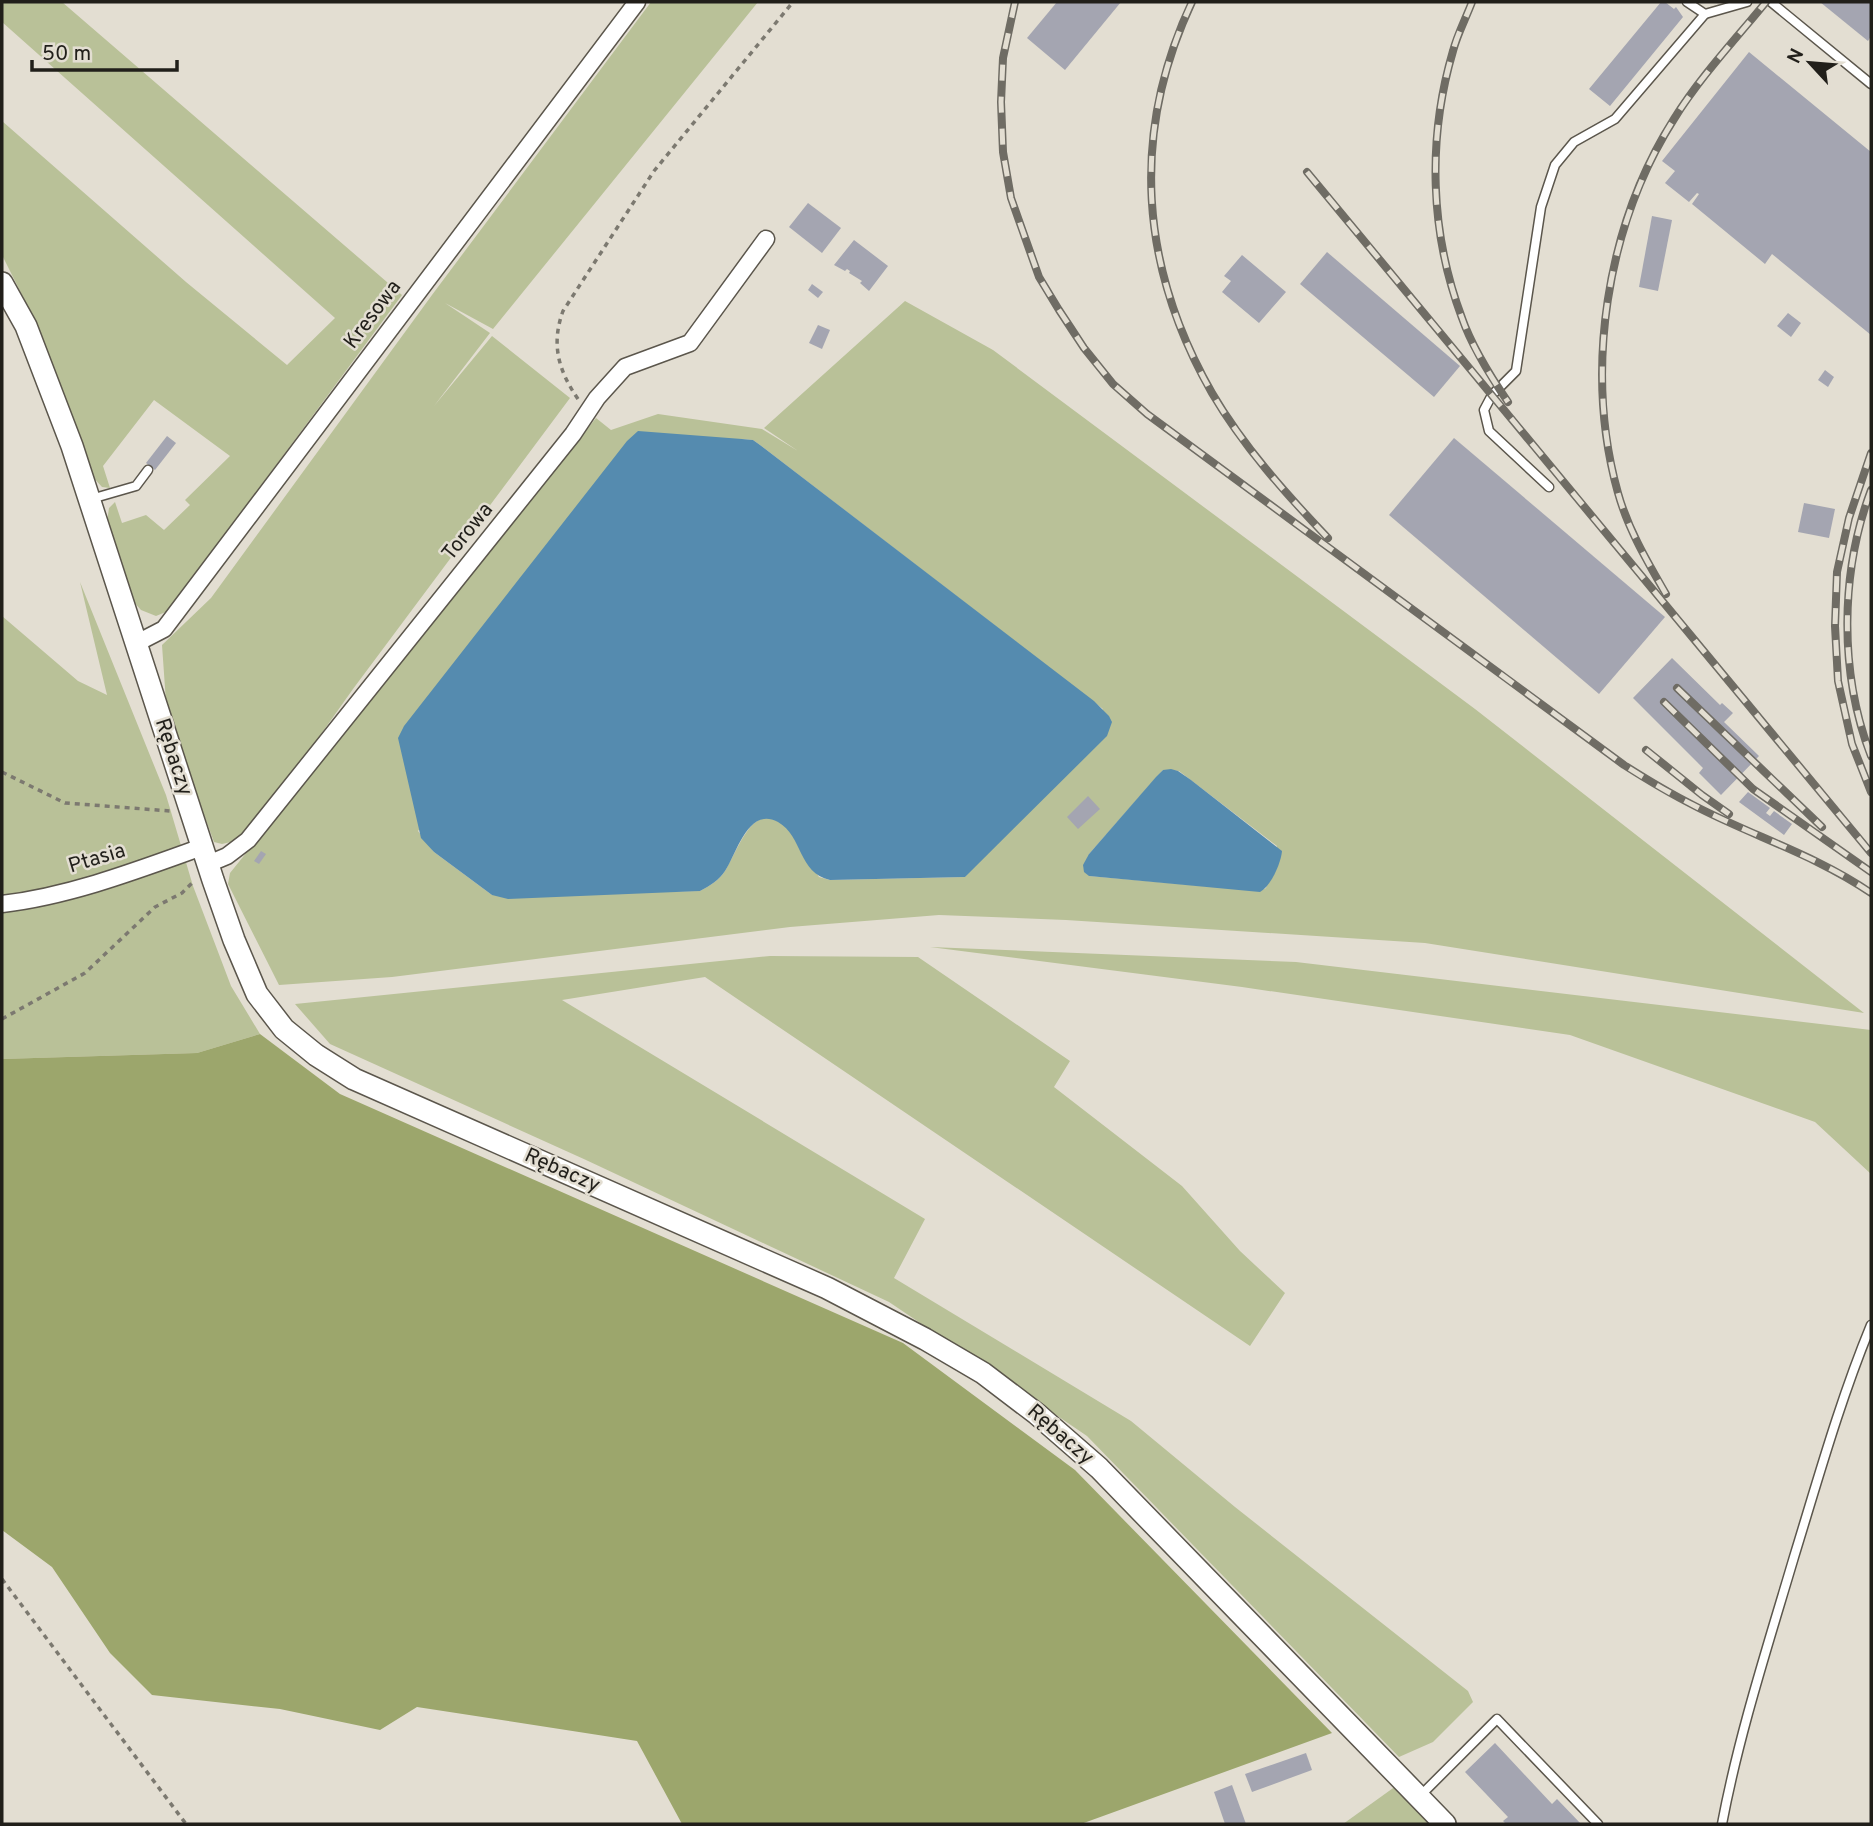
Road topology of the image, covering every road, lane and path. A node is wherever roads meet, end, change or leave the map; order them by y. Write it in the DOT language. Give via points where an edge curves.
graph roads {
  1 [pos="636,2"];
  2 [pos="793,2"];
  3 [pos="1687,2"];
  4 [pos="1747,2"];
  5 [pos="1771,2"];
  6 [pos="1705,14"];
  7 [pos="1871,84"];
  8 [pos="766,239"];
  9 [pos="2,283"];
  10 [pos="587,413"];
  11 [pos="148,470"];
  12 [pos="1549,487"];
  13 [pos="89,500"];
  14 [pos="135,644"];
  15 [pos="2,772"];
  16 [pos="191,812"];
  17 [pos="203,862"];
  18 [pos="2,904"];
  19 [pos="2,1019"];
  20 [pos="1871,1325"];
  21 [pos="2,1579"];
  22 [pos="1419,1797"];
  23 [pos="186,1824"];
  24 [pos="1445,1824"];
  25 [pos="1598,1824"];
  26 [pos="1722,1824"];
  1 -- 14 [label="street, Kresowa" via="172,618 163,629"];
  2 -- 10 [label="path" via="654,171 563,311 556,344 571,389"];
  3 -- 6 [label="lane"];
  4 -- 6 [label="lane"];
  5 -- 7 [label="lane"];
  6 -- 12 [label="lane" via="1615,119 1574,142 1555,165 1544,197 1516,372 1484,410 1489,430"];
  8 -- 10 [label="street, Torowa" via="690,343 625,368"];
  9 -- 13 [label="street, Rębaczy" via="26,326"];
  10 -- 17 [label="street, Torowa" via="248,840 227,856"];
  11 -- 13 [label="lane" via="136,486"];
  13 -- 14 [label="street, Rębaczy"];
  14 -- 16 [label="street, Rębaczy"];
  15 -- 16 [label="path" via="65,803"];
  16 -- 17 [label="street, Rębaczy"];
  17 -- 18 [label="street, Ptasia" via="125,873 33,900"];
  17 -- 19 [label="path" via="182,893 155,907 85,973"];
  17 -- 22 [label="street, Rębaczy" via="257,995 284,1029 316,1055 354,1079 827,1288 983,1373 1099,1468"];
  20 -- 26 [label="lane" via="1849,1379 1767,1646"];
  21 -- 23 [label="path"];
  22 -- 24 [label="street, Rębaczy"];
  22 -- 25 [label="lane" via="1497,1719"];
}
